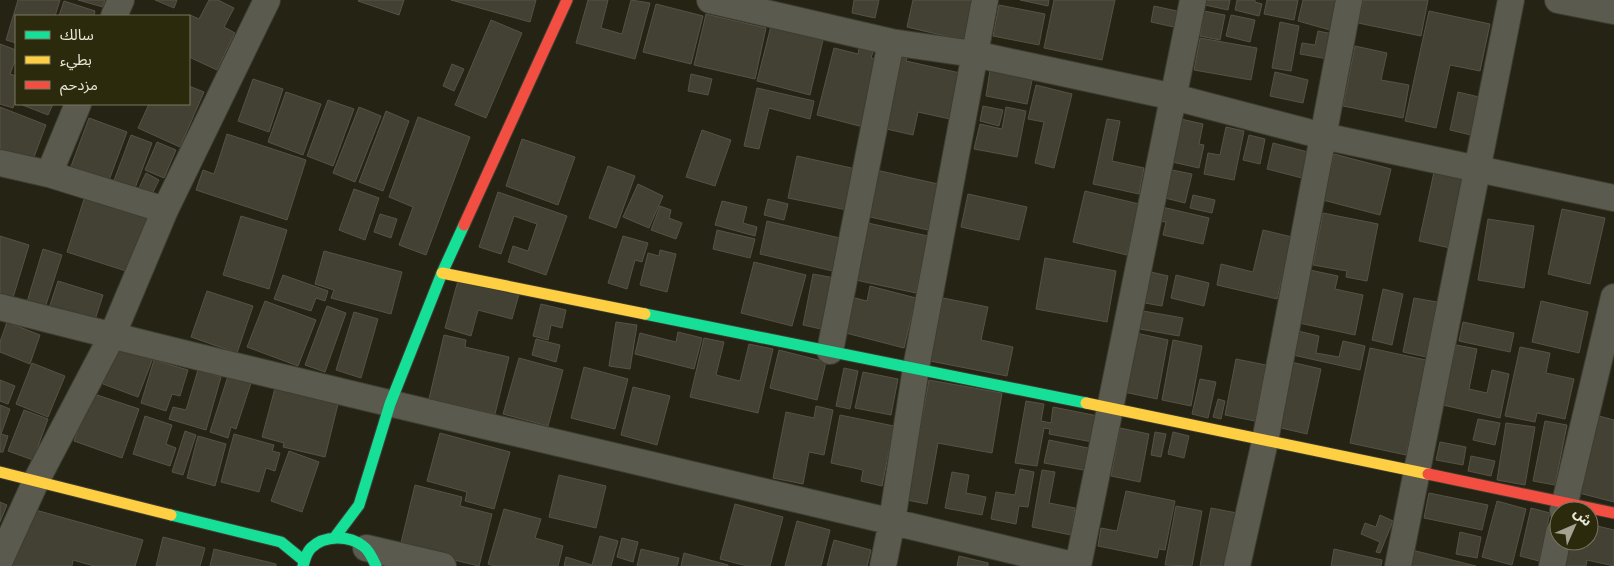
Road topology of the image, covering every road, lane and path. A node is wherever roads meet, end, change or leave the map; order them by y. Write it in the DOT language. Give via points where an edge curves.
graph roads {
  1 [pos="120,0"];
  2 [pos="267,0"];
  3 [pos="567,0"];
  4 [pos="710,0"];
  5 [pos="985,0"];
  6 [pos="1193,0"];
  7 [pos="1349,0"];
  8 [pos="1510,0"];
  9 [pos="1558,0"];
  10 [pos="1614,11"];
  11 [pos="114,15"];
  12 [pos="891,42"];
  13 [pos="974,54"];
  14 [pos="1174,97"];
  15 [pos="78,105"];
  16 [pos="1323,136"];
  17 [pos="0,162"];
  18 [pos="1478,169"];
  19 [pos="49,174"];
  20 [pos="1614,198"];
  21 [pos="165,210"];
  22 [pos="442,273"];
  23 [pos="1614,297"];
  24 [pos="0,307"];
  25 [pos="112,336"];
  26 [pos="830,351"];
  27 [pos="916,368"];
  28 [pos="390,404"];
  29 [pos="1110,409"];
  30 [pos="1265,441"];
  31 [pos="0,472"];
  32 [pos="1417,472"];
  33 [pos="36,481"];
  34 [pos="1565,501"];
  35 [pos="1549,503"];
  36 [pos="359,505"];
  37 [pos="1599,511"];
  38 [pos="1614,513"];
  39 [pos="892,521"];
  40 [pos="335,537"];
  41 [pos="367,542"];
  42 [pos="1555,551"];
  43 [pos="0,560"];
  44 [pos="303,563"];
  45 [pos="442,566"];
  46 [pos="883,566"];
  47 [pos="1077,566"];
  48 [pos="1237,566"];
  49 [pos="1398,566"];
  50 [pos="1552,566"];
  1 -- 11 [label="street"];
  2 -- 21 [label="street"];
  3 -- 22 [label="street"];
  4 -- 12 [label="street"];
  5 -- 13 [label="street"];
  6 -- 14 [label="street"];
  7 -- 16 [label="street"];
  8 -- 18 [label="street"];
  9 -- 10 [label="street"];
  12 -- 13 [label="street"];
  12 -- 26 [label="street"];
  13 -- 14 [label="street"];
  13 -- 27 [label="street"];
  14 -- 16 [label="street"];
  14 -- 29 [label="street"];
  15 -- 19 [label="street"];
  16 -- 18 [label="street"];
  16 -- 30 [label="street"];
  17 -- 19 [label="street"];
  18 -- 20 [label="street"];
  18 -- 32 [label="street"];
  19 -- 21 [label="street"];
  21 -- 25 [label="street"];
  22 -- 26 [label="street"];
  22 -- 28 [label="street"];
  23 -- 34 [label="street"];
  24 -- 25 [label="street"];
  25 -- 28 [label="street"];
  25 -- 33 [label="street"];
  26 -- 27 [label="street"];
  27 -- 29 [label="street"];
  27 -- 39 [label="street"];
  28 -- 36 [label="street"];
  28 -- 39 [label="street"];
  29 -- 30 [label="street"];
  29 -- 47 [label="street"];
  30 -- 32 [label="street"];
  30 -- 48 [label="street"];
  31 -- 33 [label="street"];
  32 -- 35 [label="street"];
  32 -- 49 [label="street"];
  33 -- 43 [label="street"];
  33 -- 44 [label="street" via="281,542"];
  36 -- 40 [label="street"];
  36 -- 41 [label="street"];
  37 -- 38 [label="street"];
  39 -- 46 [label="street"];
  39 -- 47 [label="street"];
  40 -- 41 [label="street"];
  40 -- 44 [label="street" via="322,540 311,548"];
  41 -- 45 [label="street"];
  42 -- 50 [label="street"];
}
